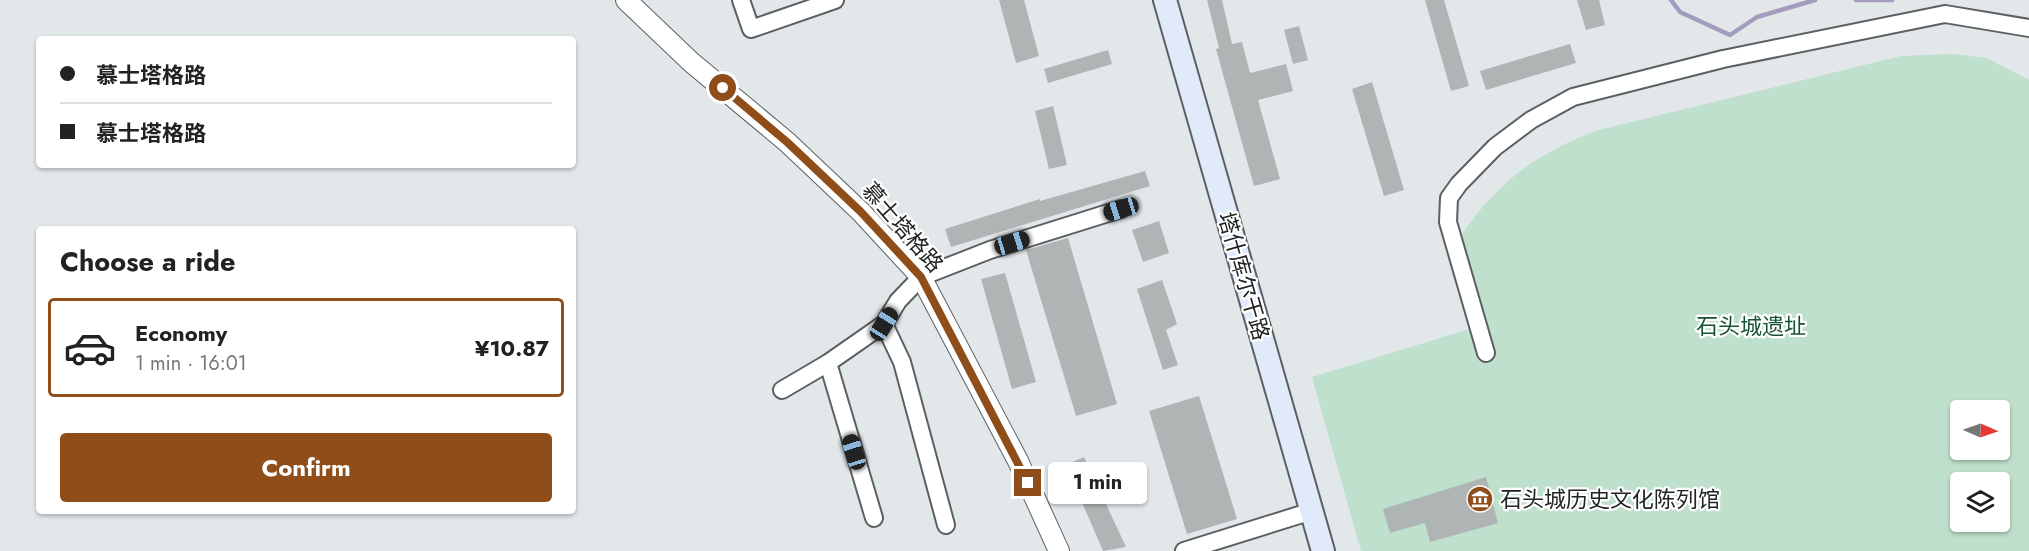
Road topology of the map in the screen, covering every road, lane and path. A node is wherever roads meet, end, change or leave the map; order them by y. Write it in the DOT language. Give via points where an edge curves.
graph roads {
  1 [pos="626,0"];
  2 [pos="741,0"];
  3 [pos="835,0"];
  4 [pos="1165,0"];
  5 [pos="2029,28"];
  6 [pos="1121,209"];
  7 [pos="921,277"];
  8 [pos="884,324"];
  9 [pos="1486,353"];
  10 [pos="828,363"];
  11 [pos="782,390"];
  12 [pos="1312,511"];
  13 [pos="874,518"];
  14 [pos="946,525"];
  15 [pos="1059,551"];
  16 [pos="1184,551"];
  17 [pos="1323,551"];
  1 -- 7 [label="street, 慕士塔格路" via="691,62 787,142 861,212"];
  2 -- 3 [label="street" via="751,29"];
  4 -- 12 [label="main road, 塔什库尔干路"];
  5 -- 9 [label="street" via="1945,14 1723,59 1573,97 1531,120 1494,147 1449,198 1448,222"];
  6 -- 7 [label="street" via="990,250"];
  7 -- 8 [label="street" via="898,301"];
  7 -- 15 [label="street, 慕士塔格路" via="1018,461"];
  8 -- 10 [label="street"];
  8 -- 14 [label="street" via="902,362"];
  10 -- 11 [label="street"];
  10 -- 13 [label="street"];
  12 -- 16 [label="street"];
  12 -- 17 [label="main road, 塔什库尔干路"];
}
